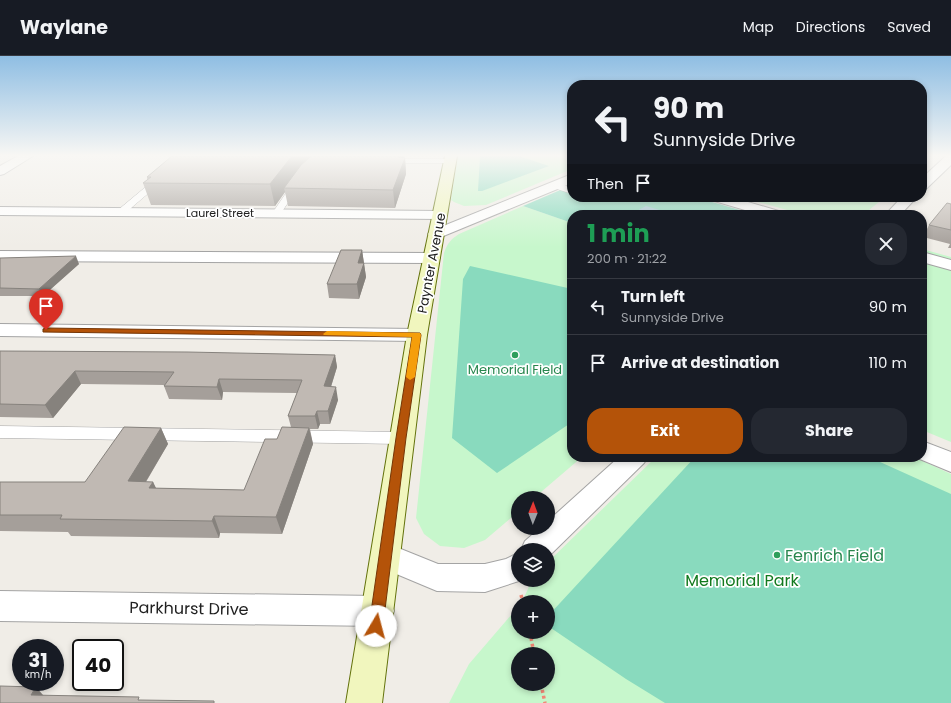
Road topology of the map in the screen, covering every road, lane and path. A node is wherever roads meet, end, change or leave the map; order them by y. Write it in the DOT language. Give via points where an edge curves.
graph roads {
  1 [pos="152,186"];
  2 [pos="296,186"];
  3 [pos="446,186"];
  4 [pos="550,186"];
  5 [pos="733,202"];
  6 [pos="905,202"];
  7 [pos="760,210"];
  8 [pos="897,210"];
  9 [pos="0,211"];
  10 [pos="121,212"];
  11 [pos="276,214"];
  12 [pos="438,224"];
  13 [pos="0,256"];
  14 [pos="432,258"];
  15 [pos="927,258"];
  16 [pos="951,265"];
  17 [pos="0,330"];
  18 [pos="417,335"];
  19 [pos="0,432"];
  20 [pos="401,438"];
  21 [pos="927,452"];
  22 [pos="631,462"];
  23 [pos="951,463"];
  24 [pos="544,543"];
  25 [pos="386,556"];
  26 [pos="511,570"];
  27 [pos="0,606"];
  28 [pos="378,611"];
  29 [pos="542,691"];
  30 [pos="364,703"];
  31 [pos="545,703"];
  1 -- 10 [label="lane"];
  2 -- 11 [label="lane"];
  3 -- 12 [label="street, Paynter Avenue"];
  4 -- 12 [label="street"];
  5 -- 7 [label="street"];
  6 -- 8 [label="street"];
  9 -- 10 [label="street, Laurel Street"];
  10 -- 11 [label="street, Laurel Street"];
  11 -- 12 [label="street, Laurel Street"];
  12 -- 14 [label="street, Paynter Avenue"];
  13 -- 14 [label="street"];
  14 -- 18 [label="street, Paynter Avenue"];
  15 -- 16 [label="street"];
  17 -- 18 [label="street"];
  18 -- 20 [label="street, Paynter Avenue"];
  19 -- 20 [label="lane"];
  20 -- 25 [label="street, Paynter Avenue"];
  21 -- 23 [label="street"];
  22 -- 24 [label="street"];
  25 -- 26 [label="street" via="437,577 485,578"];
  25 -- 28 [label="street, Paynter Avenue"];
  27 -- 28 [label="street, Parkhurst Drive"];
  28 -- 30 [label="street, Paynter Avenue"];
  29 -- 31 [label="path"];
}
